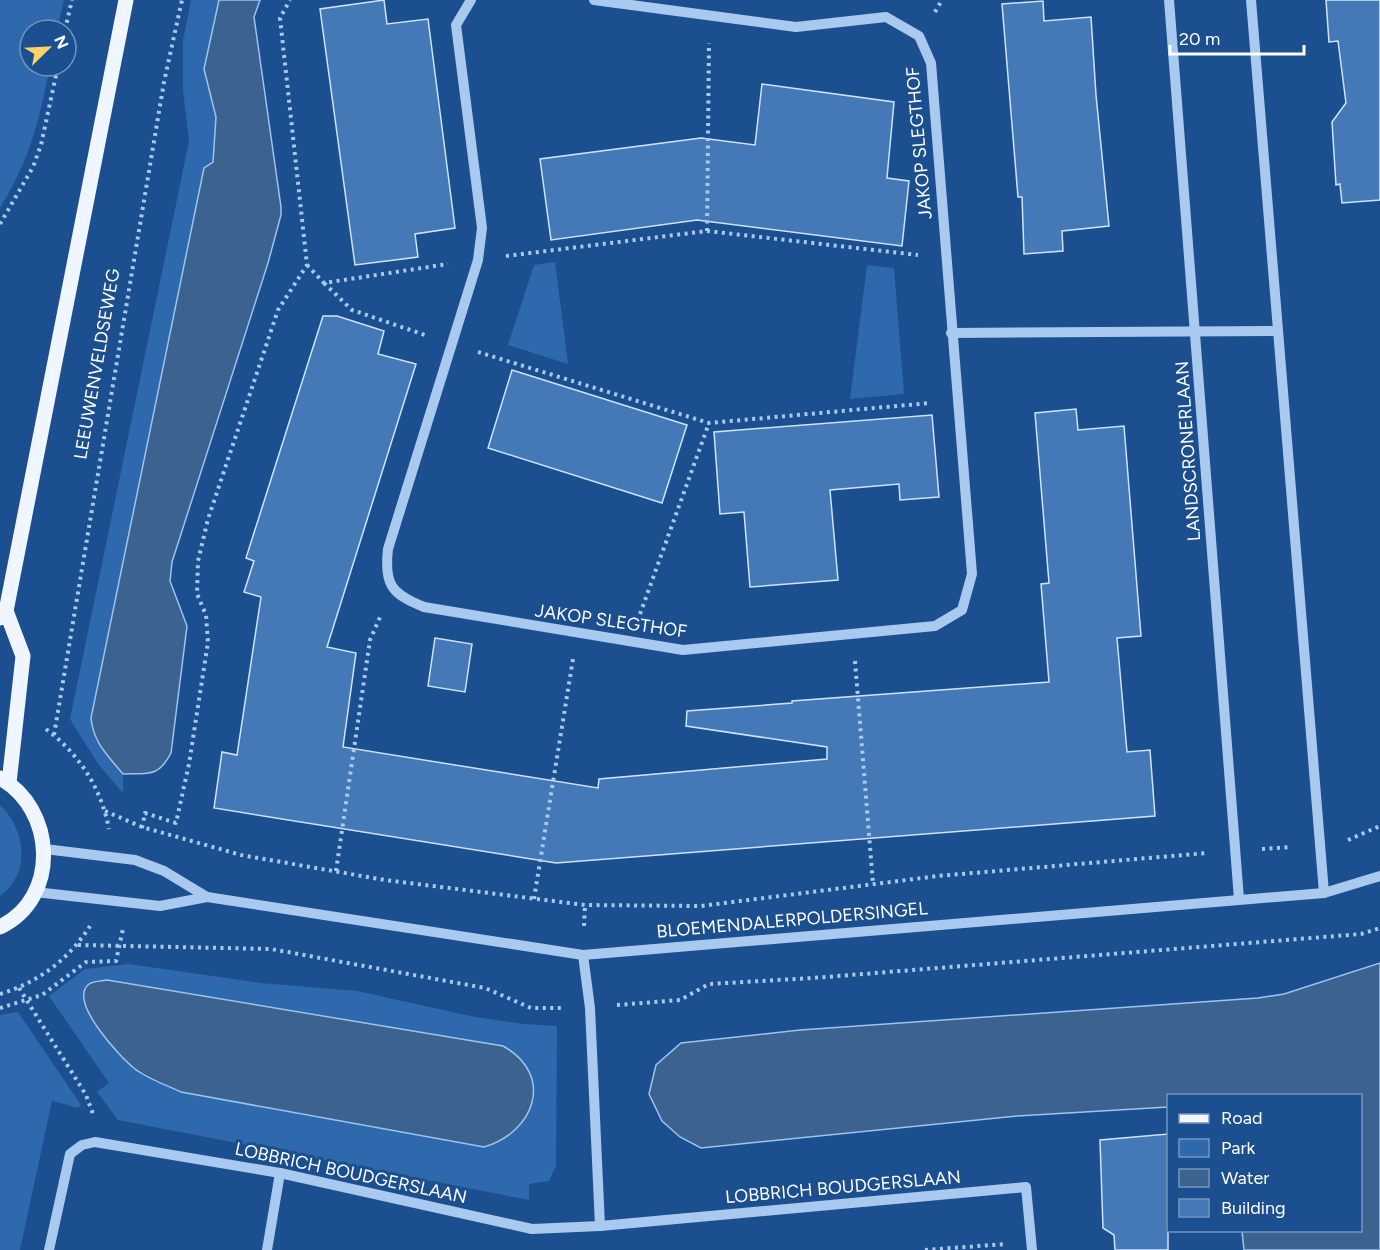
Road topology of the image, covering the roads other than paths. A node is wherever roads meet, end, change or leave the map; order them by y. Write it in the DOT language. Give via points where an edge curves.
graph roads {
  1 [pos="126,0"];
  2 [pos="471,0"];
  3 [pos="594,0"];
  4 [pos="1169,0"];
  5 [pos="1251,0"];
  6 [pos="1196,330"];
  7 [pos="1278,331"];
  8 [pos="951,333"];
  9 [pos="3,614"];
  10 [pos="5,780"];
  11 [pos="45,849"];
  12 [pos="1380,876"];
  13 [pos="35,892"];
  14 [pos="1324,893"];
  15 [pos="207,897"];
  16 [pos="1239,899"];
  17 [pos="0,927"];
  18 [pos="583,955"];
  19 [pos="280,1173"];
  20 [pos="600,1226"];
  21 [pos="1031,1246"];
  22 [pos="49,1250"];
  23 [pos="267,1250"];
  1 -- 9 [label="main road"];
  2 -- 8 [label="street, JAKOP SLEGTHOF" via="456,25 482,228 478,260 388,549 386,571 393,589 405,599 424,607 683,650 934,626 962,610 972,574"];
  3 -- 8 [label="street, JAKOP SLEGTHOF" via="796,27 886,17 919,36 931,63"];
  4 -- 6 [label="street, LANDSCRONERLAAN"];
  5 -- 7 [label="street"];
  6 -- 7 [label="street"];
  6 -- 8 [label="street"];
  6 -- 16 [label="street, LANDSCRONERLAAN"];
  7 -- 14 [label="street"];
  9 -- 10 [label="main road" via="23,656"];
  10 -- 11 [label="main road" via="35,812"];
  11 -- 13 [label="main road" via="43,871"];
  11 -- 15 [label="street, BLOEMENDALERPOLDERSINGEL" via="135,860 164,871"];
  12 -- 14 [label="street, BLOEMENDALERPOLDERSINGEL"];
  13 -- 15 [label="street, BLOEMENDALERPOLDERSINGEL" via="160,906"];
  13 -- 17 [label="main road" via="22,911"];
  14 -- 16 [label="street, BLOEMENDALERPOLDERSINGEL"];
  15 -- 18 [label="street, BLOEMENDALERPOLDERSINGEL"];
  16 -- 18 [label="street, BLOEMENDALERPOLDERSINGEL"];
  18 -- 20 [label="street" via="590,1008"];
  19 -- 20 [label="street, LOBBRICH BOUDGERSLAAN" via="532,1229"];
  19 -- 22 [label="street, LOBBRICH BOUDGERSLAAN" via="95,1142 82,1144 70,1154"];
  19 -- 23 [label="street"];
  20 -- 21 [label="street, LOBBRICH BOUDGERSLAAN" via="1026,1187"];
}
